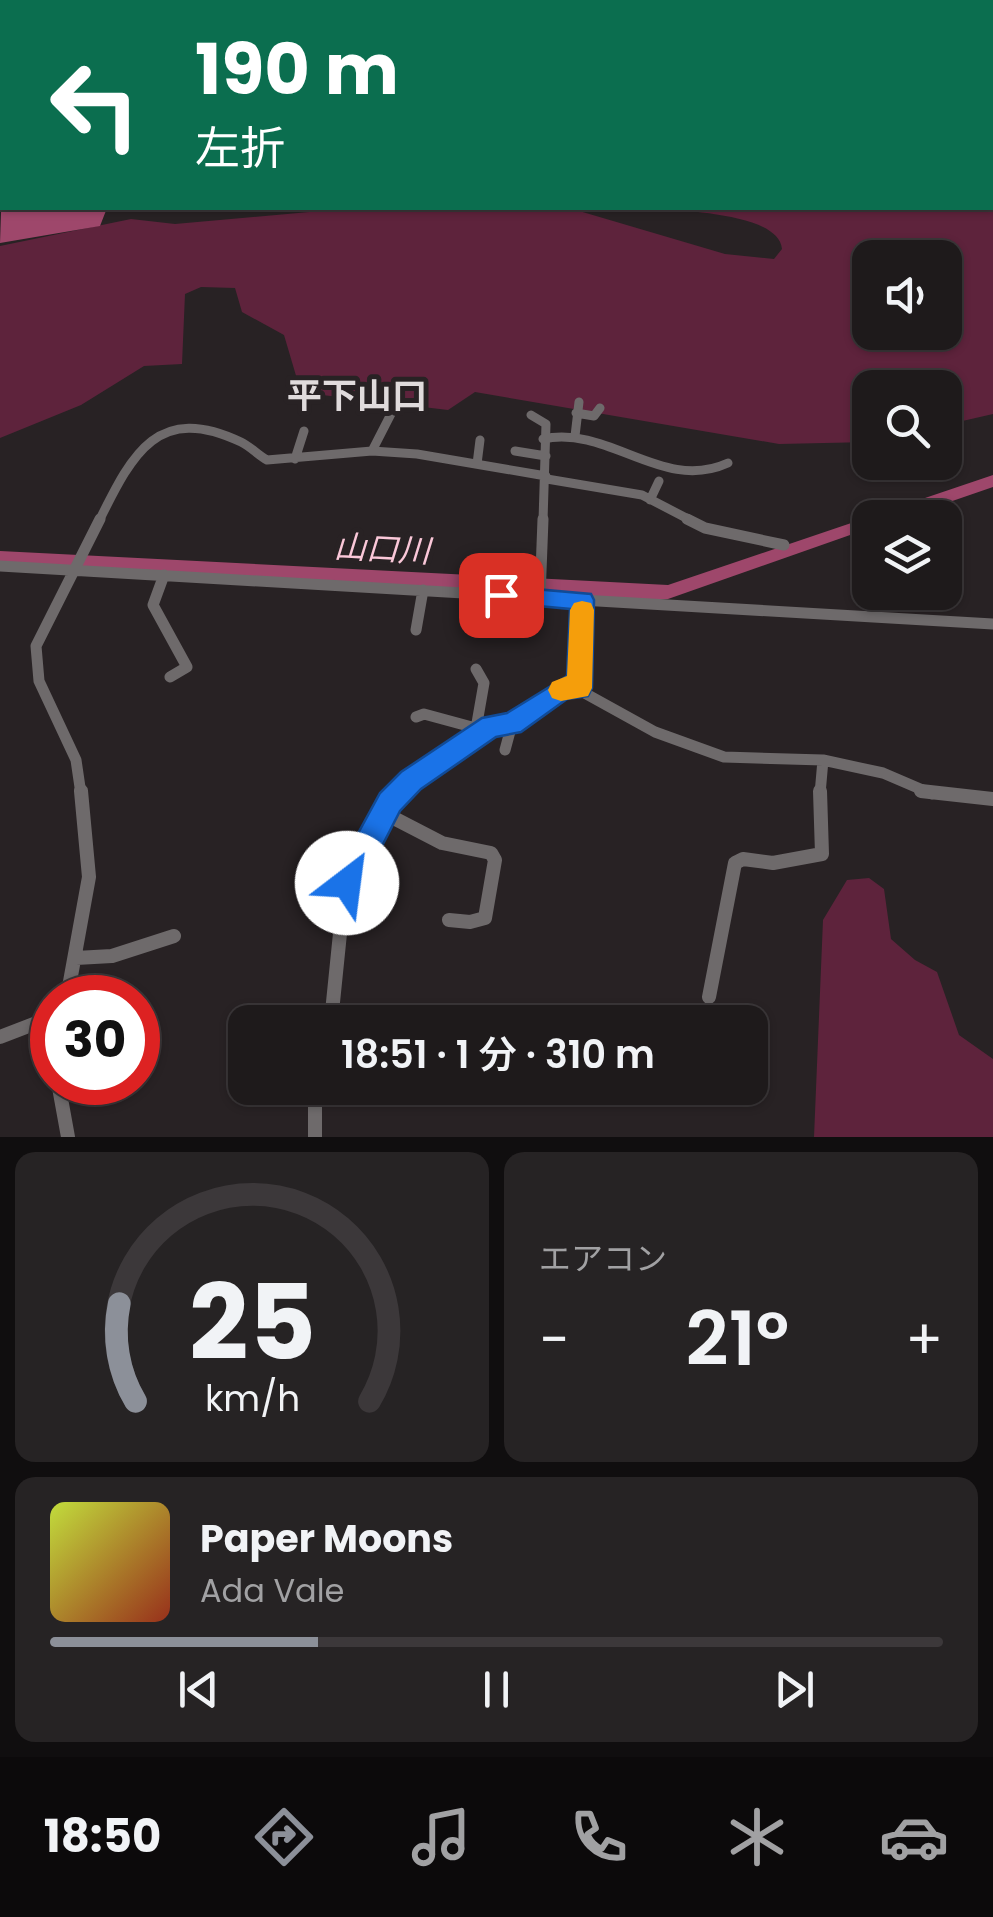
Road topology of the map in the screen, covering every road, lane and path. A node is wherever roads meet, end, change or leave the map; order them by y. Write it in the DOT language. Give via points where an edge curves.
graph roads {
  1 [pos="579,402"];
  2 [pos="600,408"];
  3 [pos="392,412"];
  4 [pos="576,413"];
  5 [pos="532,415"];
  6 [pos="304,432"];
  7 [pos="575,436"];
  8 [pos="480,440"];
  9 [pos="543,440"];
  10 [pos="372,451"];
  11 [pos="515,451"];
  12 [pos="546,456"];
  13 [pos="296,459"];
  14 [pos="728,463"];
  15 [pos="477,464"];
  16 [pos="546,478"];
  17 [pos="659,481"];
  18 [pos="650,500"];
  19 [pos="784,545"];
  20 [pos="78,564"];
  21 [pos="0,566"];
  22 [pos="164,575"];
  23 [pos="422,590"];
  24 [pos="541,592"];
  25 [pos="582,600"];
  26 [pos="993,624"];
  27 [pos="416,630"];
  28 [pos="476,669"];
  29 [pos="170,677"];
  30 [pos="579,688"];
  31 [pos="416,716"];
  32 [pos="512,724"];
  33 [pos="483,730"];
  34 [pos="505,750"];
  35 [pos="823,760"];
  36 [pos="993,799"];
  37 [pos="384,813"];
  38 [pos="449,920"];
  39 [pos="174,936"];
  40 [pos="76,958"];
  41 [pos="72,975"];
  42 [pos="709,997"];
  43 [pos="332,1005"];
  44 [pos="30,1025"];
  45 [pos="0,1036"];
  46 [pos="62,1105"];
  47 [pos="315,1105"];
  48 [pos="68,1137"];
  49 [pos="315,1137"];
  1 -- 4 [label="street"];
  2 -- 4 [label="street" via="594,416"];
  3 -- 10 [label="street"];
  4 -- 7 [label="street"];
  5 -- 9 [label="street" via="546,424"];
  6 -- 13 [label="street"];
  7 -- 9 [label="street"];
  7 -- 14 [label="street" via="688,472"];
  8 -- 15 [label="street"];
  9 -- 12 [label="street"];
  10 -- 13 [label="street"];
  10 -- 15 [label="street"];
  11 -- 12 [label="street"];
  12 -- 16 [label="street"];
  13 -- 20 [label="street" via="267,460 245,443 168,427 130,461"];
  15 -- 16 [label="street"];
  16 -- 18 [label="street"];
  16 -- 24 [label="street"];
  17 -- 18 [label="street"];
  18 -- 19 [label="street" via="705,528"];
  20 -- 21 [label="street"];
  20 -- 22 [label="street"];
  20 -- 40 [label="street" via="36,646 58,728 76,760 86,822 89,877"];
  22 -- 23 [label="street"];
  22 -- 29 [label="street" via="153,605 187,667"];
  23 -- 24 [label="street"];
  23 -- 27 [label="street"];
  24 -- 25 [label="street"];
  25 -- 26 [label="street"];
  25 -- 30 [label="street"];
  28 -- 33 [label="street" via="484,683 476,723"];
  30 -- 32 [label="street" via="558,692"];
  30 -- 35 [label="street" via="655,732 724,757"];
  31 -- 33 [label="street"];
  32 -- 33 [label="street"];
  32 -- 34 [label="street"];
  33 -- 37 [label="street" via="411,780"];
  35 -- 36 [label="street" via="926,793"];
  35 -- 42 [label="street" via="822,854 735,863"];
  37 -- 38 [label="street" via="442,842 491,853 485,918"];
  37 -- 43 [label="street" via="344,894"];
  39 -- 40 [label="street" via="112,956"];
  40 -- 41 [label="street"];
  44 -- 45 [label="street"];
  46 -- 48 [label="street"];
  47 -- 49 [label="street"];
}
